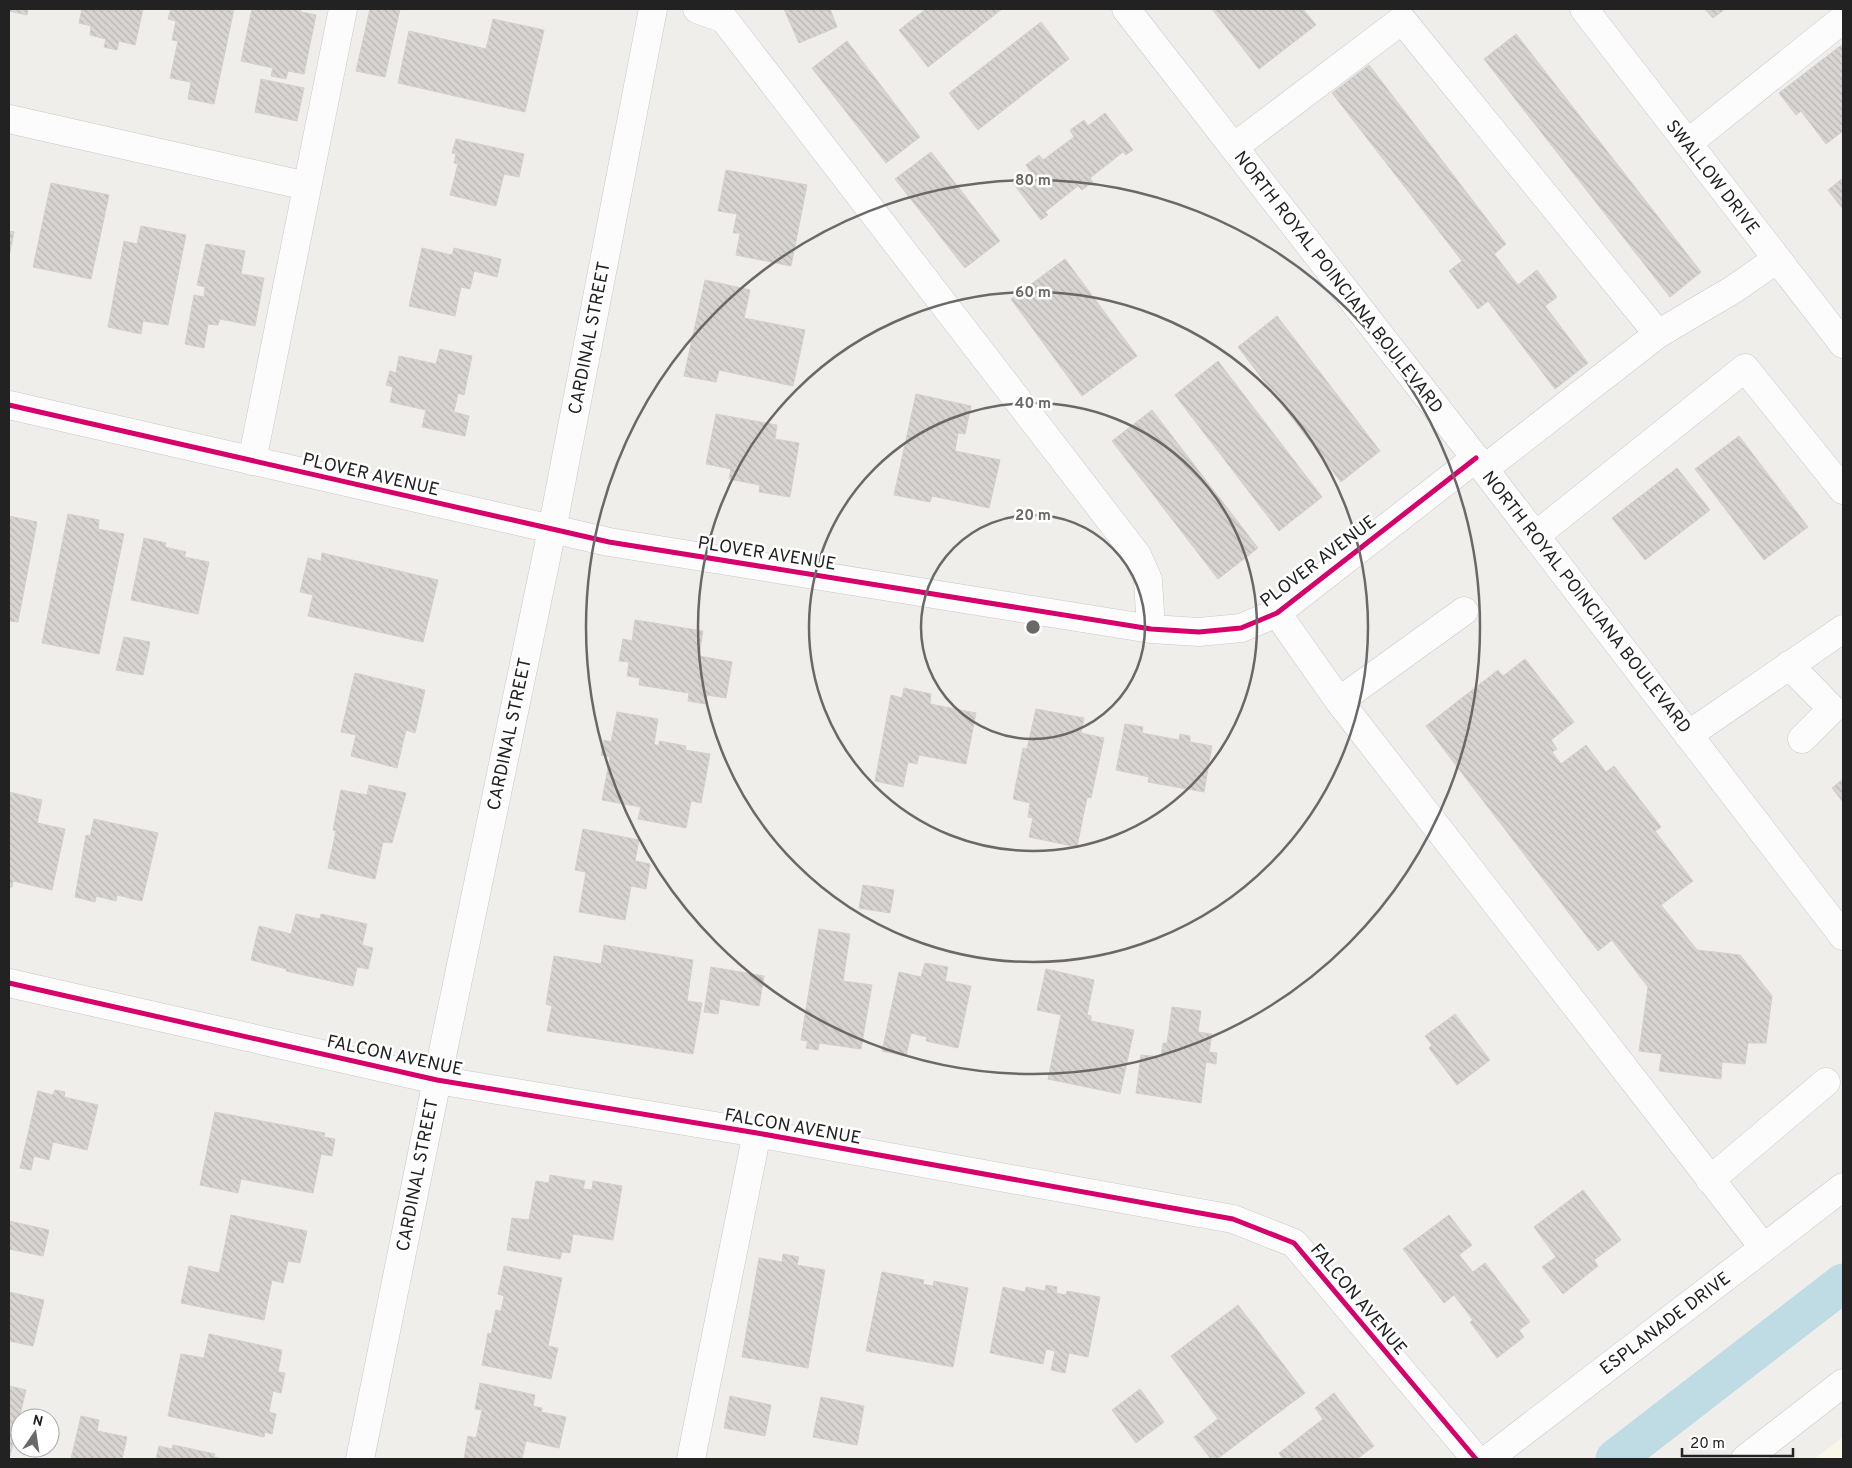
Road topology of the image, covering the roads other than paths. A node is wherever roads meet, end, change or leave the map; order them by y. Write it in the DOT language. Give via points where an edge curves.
graph roads {
  1 [pos="343,9"];
  2 [pos="653,9"];
  3 [pos="697,9"];
  4 [pos="1126,9"];
  5 [pos="1584,9"];
  6 [pos="1408,14"];
  7 [pos="1843,19"];
  8 [pos="9,119"];
  9 [pos="1688,143"];
  10 [pos="1234,147"];
  11 [pos="307,186"];
  12 [pos="1777,259"];
  13 [pos="1658,334"];
  14 [pos="1843,344"];
  15 [pos="9,405"];
  16 [pos="252,461"];
  17 [pos="1480,464"];
  18 [pos="1843,490"];
  19 [pos="552,530"];
  20 [pos="1535,536"];
  21 [pos="1464,610"];
  22 [pos="1277,613"];
  23 [pos="1150,629"];
  24 [pos="1843,629"];
  25 [pos="1790,665"];
  26 [pos="1339,701"];
  27 [pos="1688,735"];
  28 [pos="1802,739"];
  29 [pos="1843,936"];
  30 [pos="9,983"];
  31 [pos="437,1080"];
  32 [pos="1826,1082"];
  33 [pos="757,1133"];
  34 [pos="1710,1180"];
  35 [pos="1843,1188"];
  36 [pos="1764,1248"];
  37 [pos="1843,1383"];
  38 [pos="360,1459"];
  39 [pos="691,1459"];
  40 [pos="1476,1459"];
  41 [pos="1488,1459"];
  42 [pos="1745,1459"];
  1 -- 11 [label="street"];
  2 -- 19 [label="street, CARDINAL STREET"];
  3 -- 23 [label="street" via="724,19 1137,555 1148,580"];
  4 -- 10 [label="street, NORTH ROYAL POINCIANA BOULEVARD"];
  5 -- 9 [label="street, SWALLOW DRIVE"];
  6 -- 10 [label="street"];
  6 -- 13 [label="street"];
  7 -- 9 [label="street"];
  8 -- 11 [label="street"];
  9 -- 12 [label="street, SWALLOW DRIVE"];
  10 -- 17 [label="street, NORTH ROYAL POINCIANA BOULEVARD"];
  11 -- 16 [label="street"];
  12 -- 13 [label="street, PLOVER AVENUE"];
  12 -- 14 [label="street, SWALLOW DRIVE"];
  13 -- 17 [label="street, PLOVER AVENUE"];
  15 -- 16 [label="street, PLOVER AVENUE"];
  16 -- 19 [label="street, PLOVER AVENUE"];
  17 -- 20 [label="street, NORTH ROYAL POINCIANA BOULEVARD"];
  17 -- 22 [label="street, PLOVER AVENUE"];
  18 -- 20 [label="street" via="1745,368"];
  19 -- 23 [label="street, PLOVER AVENUE" via="619,544"];
  19 -- 31 [label="street, CARDINAL STREET"];
  20 -- 27 [label="street, NORTH ROYAL POINCIANA BOULEVARD"];
  21 -- 26 [label="street"];
  22 -- 23 [label="street, PLOVER AVENUE" via="1241,628 1199,632"];
  22 -- 26 [label="street"];
  24 -- 25 [label="street"];
  25 -- 27 [label="street"];
  25 -- 28 [label="street" via="1832,709"];
  26 -- 34 [label="street"];
  27 -- 29 [label="street, NORTH ROYAL POINCIANA BOULEVARD"];
  30 -- 31 [label="street, FALCON AVENUE"];
  31 -- 33 [label="street, FALCON AVENUE"];
  31 -- 38 [label="street, CARDINAL STREET"];
  32 -- 34 [label="street"];
  33 -- 39 [label="street"];
  33 -- 40 [label="street, FALCON AVENUE" via="1233,1219 1294,1243"];
  34 -- 36 [label="street"];
  35 -- 36 [label="street, ESPLANADE DRIVE"];
  36 -- 41 [label="street, ESPLANADE DRIVE"];
  37 -- 42 [label="street"];
}
